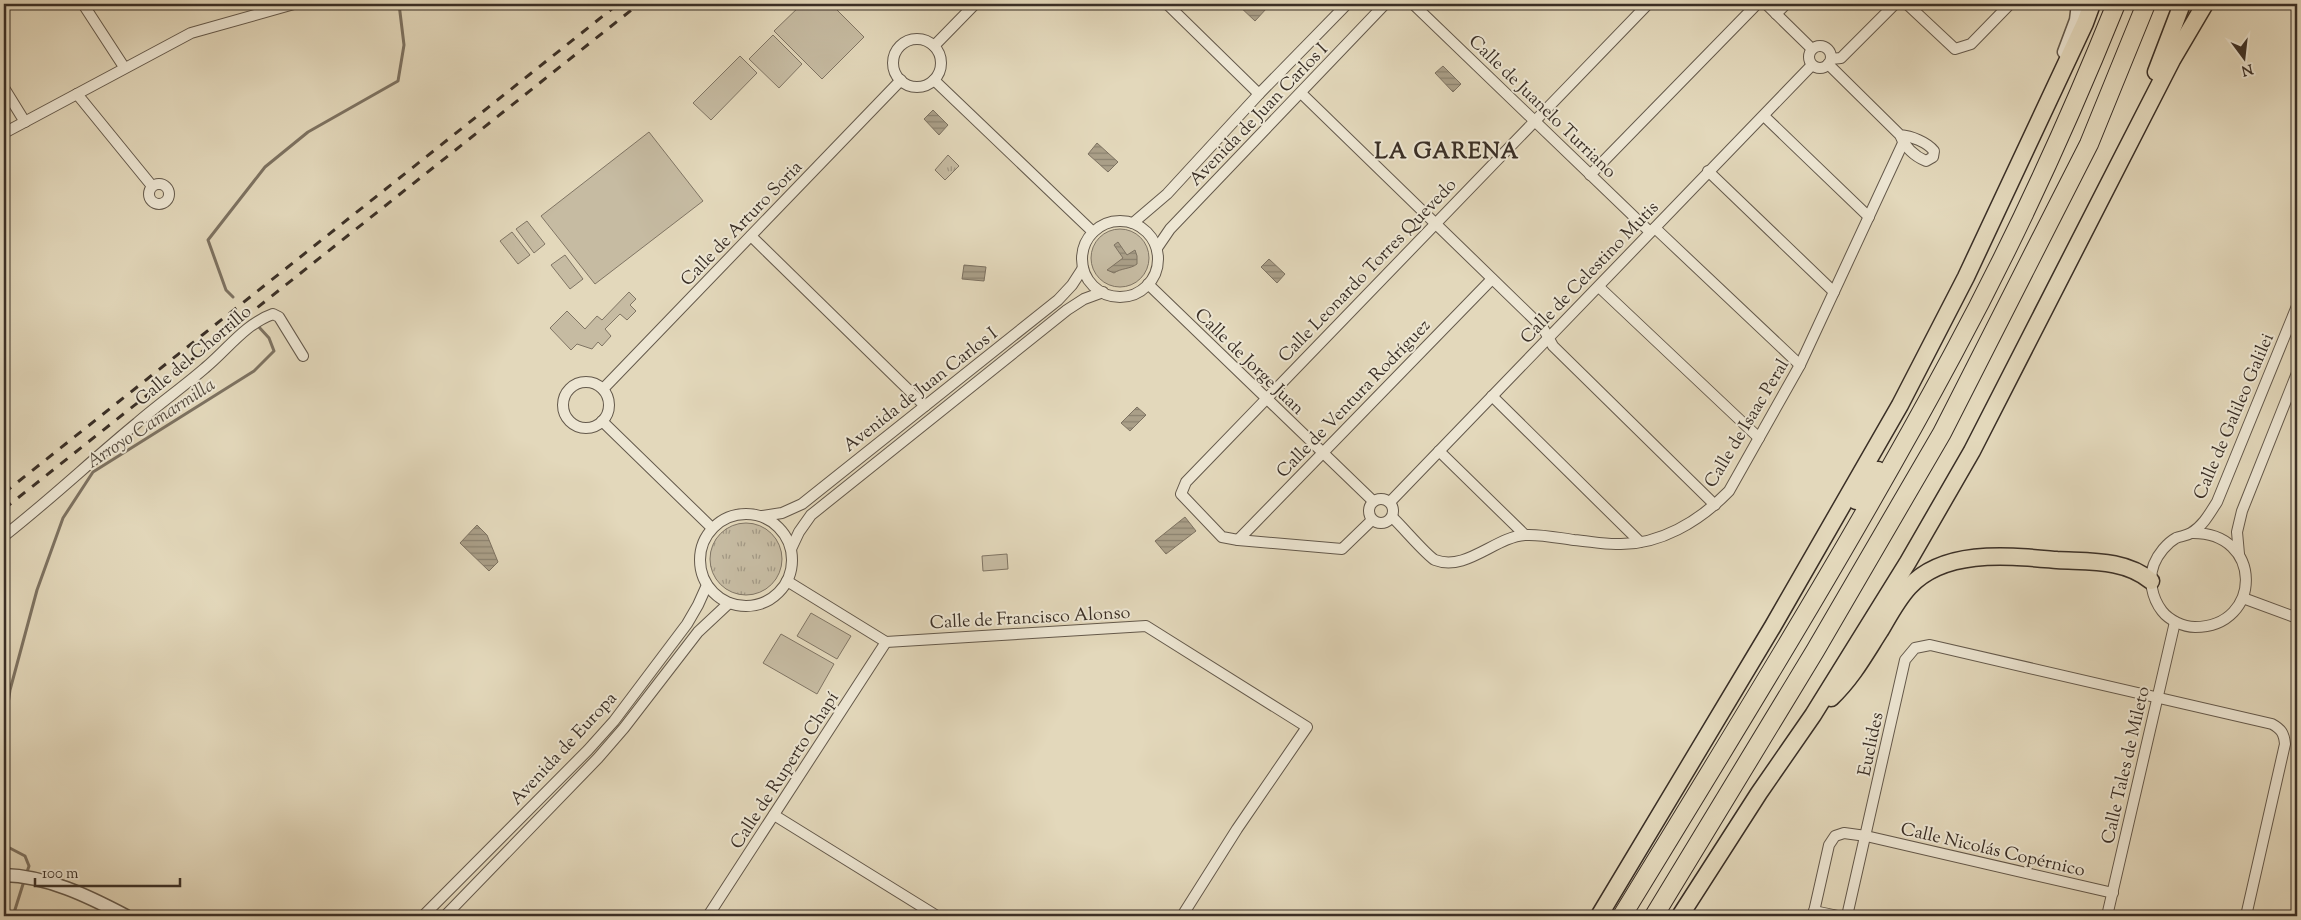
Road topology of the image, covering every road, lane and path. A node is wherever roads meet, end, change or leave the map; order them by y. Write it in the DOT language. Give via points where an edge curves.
graph roads {
  1 [pos="83,4"];
  2 [pos="294,4"];
  3 [pos="975,4"];
  4 [pos="1167,4"];
  5 [pos="1347,4"];
  6 [pos="1385,4"];
  7 [pos="1413,4"];
  8 [pos="1648,4"];
  9 [pos="1757,4"];
  10 [pos="1766,4"];
  11 [pos="1786,4"];
  12 [pos="1895,4"];
  13 [pos="1907,4"];
  14 [pos="2010,4"];
  15 [pos="2078,4"];
  16 [pos="2092,4"];
  17 [pos="2116,4"];
  18 [pos="2146,4"];
  19 [pos="2182,4"];
  20 [pos="2205,4"];
  21 [pos="1776,14"];
  22 [pos="934,46"];
  23 [pos="1812,49"];
  24 [pos="1830,61"];
  25 [pos="1812,65"];
  26 [pos="124,68"];
  27 [pos="901,80"];
  28 [pos="934,80"];
  29 [pos="4,88"];
  30 [pos="1301,93"];
  31 [pos="77,94"];
  32 [pos="1259,94"];
  33 [pos="1764,116"];
  34 [pos="1534,121"];
  35 [pos="25,122"];
  36 [pos="2039,122"];
  37 [pos="4,133"];
  38 [pos="2118,164"];
  39 [pos="1708,171"];
  40 [pos="1590,175"];
  41 [pos="152,186"];
  42 [pos="2036,187"];
  43 [pos="1869,217"];
  44 [pos="1133,223"];
  45 [pos="1435,225"];
  46 [pos="1652,230"];
  47 [pos="1093,232"];
  48 [pos="751,236"];
  49 [pos="1157,248"];
  50 [pos="1084,268"];
  51 [pos="1492,279"];
  52 [pos="1148,284"];
  53 [pos="1599,287"];
  54 [pos="1103,292"];
  55 [pos="1834,292"];
  56 [pos="2297,306"];
  57 [pos="1548,338"];
  58 [pos="303,356"];
  59 [pos="1800,365"];
  60 [pos="2297,373"];
  61 [pos="603,389"];
  62 [pos="1492,396"];
  63 [pos="1265,398"];
  64 [pos="925,406"];
  65 [pos="602,421"];
  66 [pos="1759,438"];
  67 [pos="1439,452"];
  68 [pos="1322,454"];
  69 [pos="1878,470"];
  70 [pos="1373,501"];
  71 [pos="1390,502"];
  72 [pos="1716,505"];
  73 [pos="762,516"];
  74 [pos="1392,517"];
  75 [pos="1372,520"];
  76 [pos="712,528"];
  77 [pos="2191,533"];
  78 [pos="1525,535"];
  79 [pos="4,536"];
  80 [pos="1238,540"];
  81 [pos="1640,542"];
  82 [pos="791,549"];
  83 [pos="2239,554"];
  84 [pos="787,581"];
  85 [pos="2151,581"];
  86 [pos="707,585"];
  87 [pos="2243,598"];
  88 [pos="729,603"];
  89 [pos="2297,618"];
  90 [pos="2175,622"];
  91 [pos="1773,626"];
  92 [pos="886,642"];
  93 [pos="2156,698"];
  94 [pos="1813,715"];
  95 [pos="774,815"];
  96 [pos="1866,836"];
  97 [pos="9,875"];
  98 [pos="2112,893"];
  99 [pos="1814,914"];
  100 [pos="126,916"];
  101 [pos="424,916"];
  102 [pos="445,916"];
  103 [pos="708,916"];
  104 [pos="937,916"];
  105 [pos="1182,916"];
  106 [pos="1599,916"];
  107 [pos="1622,916"];
  108 [pos="1654,916"];
  109 [pos="1680,916"];
  110 [pos="1838,916"];
  111 [pos="1847,916"];
  112 [pos="2107,916"];
  113 [pos="2246,916"];
  1 -- 26 [label="street"];
  2 -- 26 [label="street" via="191,32"];
  3 -- 22 [label="street"];
  4 -- 32 [label="street"];
  5 -- 32 [label="street, Avenida de Juan Carlos I"];
  6 -- 30 [label="street, Avenida de Juan Carlos I"];
  7 -- 34 [label="street, Calle de Juanelo Turriano"];
  8 -- 34 [label="street, Calle Leonardo Torres Quevedo"];
  9 -- 40 [label="street"];
  10 -- 21 [label="street"];
  11 -- 21 [label="street"];
  12 -- 24 [label="street" via="1841,58"];
  13 -- 14 [label="street" via="1956,49 1971,44"];
  15 -- 36 [label="street" via="2076,20"];
  16 -- 36 [label="highway"];
  17 -- 42 [label="highway"];
  18 -- 108 [label="highway" via="2089,144 1942,433"];
  19 -- 38 [label="highway"];
  20 -- 38 [label="highway"];
  21 -- 23 [label="street"];
  22 -- 27 [label="street" via="920,39 900,46 894,60 896,74"];
  22 -- 28 [label="street" via="941,59"];
  23 -- 24 [label="street" via="1826,48 1830,52"];
  23 -- 25 [label="street" via="1809,59"];
  24 -- 25 [label="street" via="1824,67"];
  24 -- 43 [label="street, Calle de Isaac Peral" via="1901,139"];
  25 -- 33 [label="street, Calle de Celestino Mutis"];
  26 -- 31 [label="street"];
  27 -- 28 [label="street" via="921,86"];
  27 -- 48 [label="street, Calle de Arturo Soria"];
  28 -- 47 [label="street"];
  29 -- 35 [label="street"];
  30 -- 45 [label="street"];
  30 -- 49 [label="street, Avenida de Juan Carlos I" via="1170,229"];
  31 -- 35 [label="street"];
  31 -- 41 [label="street"];
  32 -- 44 [label="street, Avenida de Juan Carlos I" via="1168,194"];
  33 -- 39 [label="street, Calle de Celestino Mutis"];
  33 -- 43 [label="street"];
  34 -- 40 [label="street, Calle de Juanelo Turriano"];
  34 -- 45 [label="street, Calle Leonardo Torres Quevedo"];
  35 -- 37 [label="street"];
  36 -- 91 [label="highway" via="1966,277 1900,405"];
  38 -- 94 [label="highway" via="1972,451"];
  39 -- 46 [label="street, Calle de Celestino Mutis"];
  39 -- 55 [label="street"];
  40 -- 46 [label="street, Calle de Juanelo Turriano"];
  42 -- 69 [label="highway" via="1996,246 1942,355"];
  42 -- 107 [label="highway" via="1954,352 1852,535"];
  43 -- 55 [label="street, Calle de Isaac Peral"];
  44 -- 47 [label="street" via="1112,222"];
  44 -- 49 [label="street" via="1152,237"];
  45 -- 51 [label="street"];
  45 -- 63 [label="street, Calle Leonardo Torres Quevedo"];
  46 -- 53 [label="street, Calle de Celestino Mutis"];
  46 -- 59 [label="street, Calle de Juanelo Turriano"];
  47 -- 50 [label="street" via="1084,249"];
  48 -- 61 [label="street, Calle de Arturo Soria"];
  48 -- 64 [label="street"];
  49 -- 52 [label="street" via="1155,273"];
  50 -- 54 [label="street" via="1088,278"];
  50 -- 64 [label="street, Avenida de Juan Carlos I" via="1058,300"];
  51 -- 57 [label="street" via="1543,328"];
  51 -- 68 [label="street, Calle de Ventura Rodríguez"];
  52 -- 54 [label="street" via="1127,296"];
  52 -- 63 [label="street, Calle de Jorge Juan"];
  53 -- 57 [label="street, Calle de Celestino Mutis"];
  53 -- 66 [label="street"];
  54 -- 82 [label="street, Avenida de Juan Carlos I" via="1067,310 811,515"];
  55 -- 59 [label="street, Calle de Isaac Peral"];
  56 -- 77 [label="street, Calle de Galileo Galilei" via="2218,502 2205,521"];
  57 -- 62 [label="street, Calle de Celestino Mutis"];
  57 -- 72 [label="street"];
  58 -- 79 [label="street, Calle del Chorrillo" via="279,317 273,314 261,318"];
  59 -- 66 [label="street, Calle de Isaac Peral"];
  60 -- 83 [label="street" via="2242,511 2238,532"];
  61 -- 65 [label="street" via="609,409"];
  61 -- 65 [label="street" via="590,382 575,384 563,403 573,424 588,428"];
  62 -- 67 [label="street, Calle de Celestino Mutis"];
  62 -- 81 [label="street"];
  63 -- 68 [label="street, Calle de Jorge Juan"];
  63 -- 80 [label="street, Calle Leonardo Torres Quevedo" via="1186,482 1181,494 1222,537"];
  64 -- 73 [label="street, Avenida de Juan Carlos I" via="802,504 782,513"];
  65 -- 76 [label="street"];
  66 -- 72 [label="street, Calle de Isaac Peral" via="1729,491"];
  67 -- 71 [label="street, Calle de Celestino Mutis"];
  67 -- 78 [label="street"];
  68 -- 70 [label="street, Calle de Jorge Juan"];
  68 -- 80 [label="street, Calle de Ventura Rodríguez"];
  69 -- 91 [label="highway"];
  70 -- 71 [label="street" via="1384,498"];
  70 -- 75 [label="street" via="1369,506"];
  71 -- 74 [label="street" via="1394,509"];
  72 -- 81 [label="street, Calle de Isaac Peral" via="1691,523"];
  73 -- 76 [label="street" via="735,514"];
  73 -- 82 [label="street" via="785,534"];
  74 -- 75 [label="street" via="1386,523"];
  74 -- 78 [label="street, Calle de Isaac Peral" via="1435,560 1454,562"];
  75 -- 80 [label="street" via="1342,549"];
  76 -- 86 [label="street" via="703,542 700,555"];
  77 -- 83 [label="street" via="2218,536"];
  77 -- 85 [label="street" via="2175,539 2162,550 2154,564"];
  78 -- 81 [label="street, Calle de Isaac Peral" via="1617,544"];
  82 -- 84 [label="street" via="792,565"];
  83 -- 87 [label="street" via="2245,568"];
  84 -- 88 [label="street" via="779,592 756,605"];
  84 -- 92 [label="street"];
  85 -- 90 [label="street" via="2154,597 2162,611"];
  85 -- 94 [label="highway" via="2118,564 2013,556 1976,557 1950,563 1928,572 1910,586 1849,681"];
  86 -- 88 [label="street" via="716,596"];
  86 -- 101 [label="street, Avenida de Europa" via="687,624 614,720"];
  87 -- 89 [label="street"];
  87 -- 90 [label="street" via="2235,612 2222,622 2190,627"];
  88 -- 102 [label="street, Avenida de Europa" via="698,632 598,758"];
  90 -- 93 [label="street, Calle Tales de Mileto"];
  91 -- 106 [label="highway"];
  92 -- 95 [label="street, Calle de Ruperto Chapí"];
  92 -- 105 [label="street, Calle de Francisco Alonso" via="1146,626 1307,727"];
  93 -- 96 [label="street, Euclides" via="1930,645 1915,648 1905,660"];
  93 -- 98 [label="street, Calle Tales de Mileto"];
  93 -- 113 [label="street" via="2272,724 2284,735 2285,744"];
  94 -- 109 [label="highway"];
  95 -- 103 [label="street, Calle de Ruperto Chapí"];
  95 -- 104 [label="street"];
  96 -- 98 [label="street, Calle Nicolás Copérnico"];
  96 -- 99 [label="street, Calle Nicolás Copérnico" via="1844,833 1835,836 1829,845"];
  96 -- 111 [label="street, Euclides"];
  97 -- 100 [label="street" via="37,878"];
  98 -- 112 [label="street, Calle Tales de Mileto"];
  99 -- 110 [label="street"];
}
